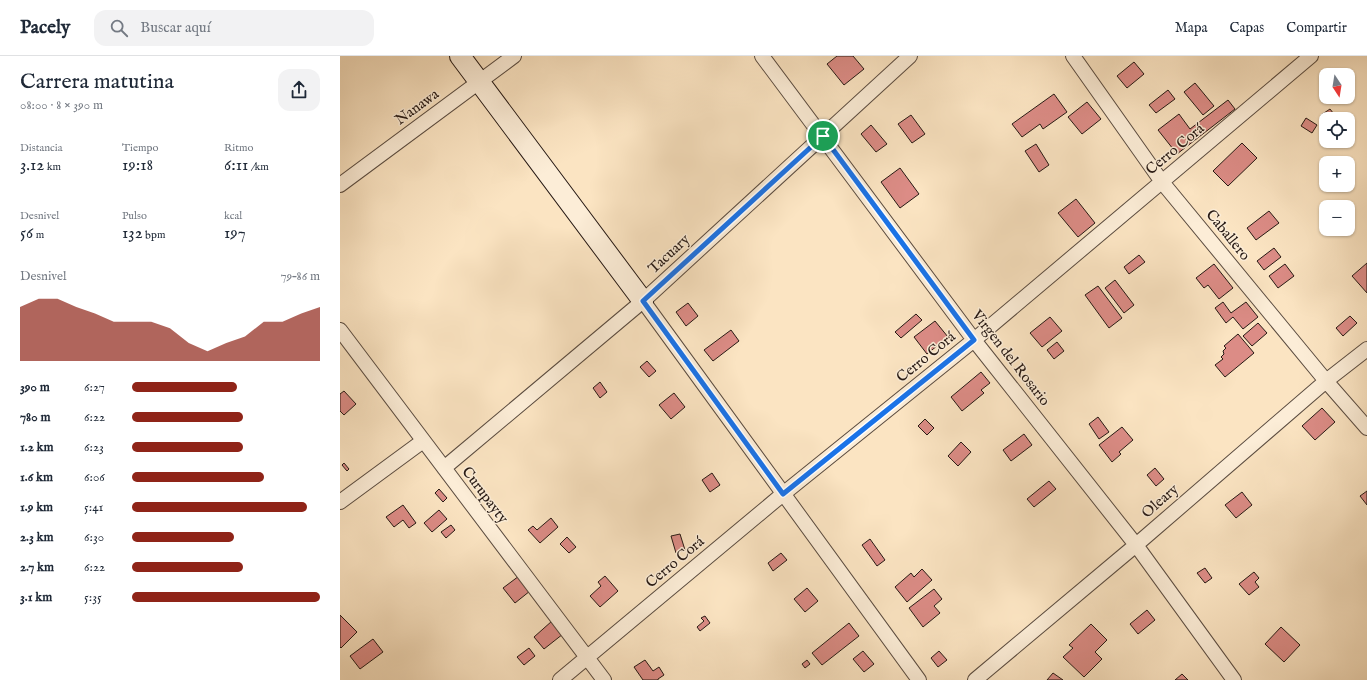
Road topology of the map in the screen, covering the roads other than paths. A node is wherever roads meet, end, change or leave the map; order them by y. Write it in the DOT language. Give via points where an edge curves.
graph roads {
  1 [pos="460,56"];
  2 [pos="514,56"];
  3 [pos="762,56"];
  4 [pos="910,56"];
  5 [pos="1073,56"];
  6 [pos="1311,56"];
  7 [pos="479,82"];
  8 [pos="823,136"];
  9 [pos="1162,182"];
  10 [pos="340,185"];
  11 [pos="643,301"];
  12 [pos="340,330"];
  13 [pos="974,340"];
  14 [pos="1367,348"];
  15 [pos="1326,381"];
  16 [pos="1367,428"];
  17 [pos="423,440"];
  18 [pos="444,468"];
  19 [pos="783,494"];
  20 [pos="340,502"];
  21 [pos="1136,545"];
  22 [pos="587,658"];
  23 [pos="560,680"];
  24 [pos="604,680"];
  25 [pos="919,680"];
  26 [pos="975,680"];
  27 [pos="1234,680"];
  1 -- 7 [label="street"];
  2 -- 7 [label="street, Nanawa"];
  3 -- 8 [label="street, Virgen del Rosario"];
  4 -- 8 [label="street, Tacuary"];
  5 -- 9 [label="street, Caballero"];
  6 -- 9 [label="street, Cerro Corá"];
  7 -- 10 [label="street, Nanawa"];
  7 -- 11 [label="street"];
  8 -- 11 [label="street, Tacuary"];
  8 -- 13 [label="street, Virgen del Rosario"];
  9 -- 13 [label="street, Cerro Corá"];
  9 -- 15 [label="street, Caballero"];
  11 -- 18 [label="street, Tacuary"];
  11 -- 19 [label="street"];
  12 -- 17 [label="street, Curupayty"];
  13 -- 19 [label="street, Cerro Corá"];
  13 -- 21 [label="street, Virgen del Rosario"];
  14 -- 15 [label="street, Oleary"];
  15 -- 16 [label="street, Caballero"];
  15 -- 21 [label="street, Oleary"];
  17 -- 18 [label="street, Curupayty"];
  17 -- 20 [label="street"];
  18 -- 22 [label="street, Curupayty"];
  19 -- 22 [label="street, Cerro Corá"];
  19 -- 25 [label="street"];
  21 -- 26 [label="street, Oleary"];
  21 -- 27 [label="street, Virgen del Rosario"];
  22 -- 23 [label="street, Cerro Corá"];
  22 -- 24 [label="street, Curupayty"];
}
